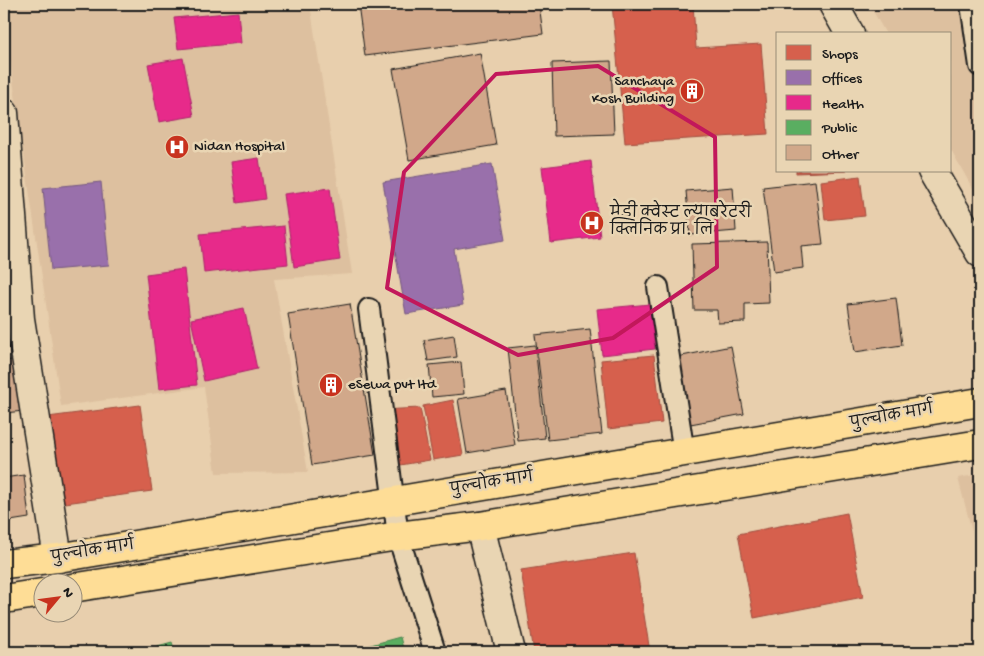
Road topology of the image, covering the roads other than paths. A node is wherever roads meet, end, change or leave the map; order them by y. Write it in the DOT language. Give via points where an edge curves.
graph roads {
  1 [pos="833,4"];
  2 [pos="971,4"];
  3 [pos="849,32"];
  4 [pos="980,66"];
  5 [pos="4,113"];
  6 [pos="933,172"];
  7 [pos="980,253"];
  8 [pos="658,288"];
  9 [pos="369,309"];
  10 [pos="980,402"];
  11 [pos="980,444"];
  12 [pos="684,453"];
  13 [pos="393,501"];
  14 [pos="480,526"];
  15 [pos="398,536"];
  16 [pos="58,558"];
  17 [pos="4,564"];
  18 [pos="82,586"];
  19 [pos="32,595"];
  20 [pos="4,599"];
  21 [pos="435,652"];
  22 [pos="511,652"];
  1 -- 3 [label="street"];
  2 -- 4 [label="lane"];
  5 -- 16 [label="street" via="20,319"];
  6 -- 7 [label="street"];
  8 -- 12 [label="lane"];
  9 -- 13 [label="lane"];
  10 -- 12 [label="main road, पुल्चोक मार्ग"];
  11 -- 14 [label="main road"];
  12 -- 13 [label="main road, पुल्चोक मार्ग"];
  13 -- 15 [label="lane"];
  13 -- 16 [label="main road, पुल्चोक मार्ग"];
  14 -- 15 [label="main road"];
  14 -- 22 [label="street"];
  15 -- 18 [label="main road"];
  15 -- 21 [label="lane"];
  16 -- 17 [label="main road, पुल्चोक मार्ग"];
  19 -- 20 [label="main road"];
}
